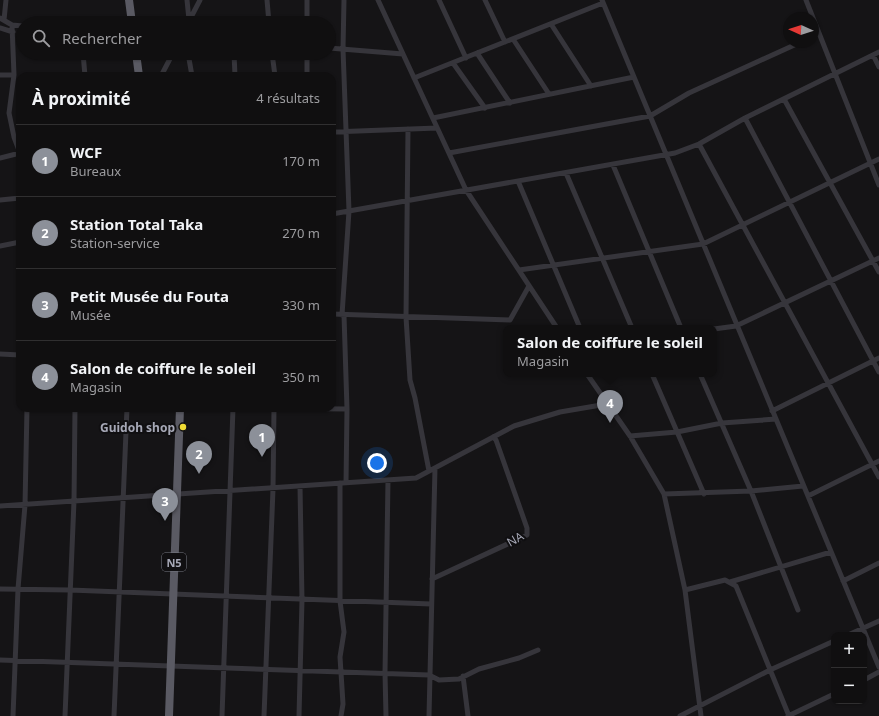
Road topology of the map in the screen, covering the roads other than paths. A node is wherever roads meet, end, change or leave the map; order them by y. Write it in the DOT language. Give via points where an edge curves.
graph roads {
  1 [pos="6,0"];
  2 [pos="129,0"];
  3 [pos="187,0"];
  4 [pos="200,0"];
  5 [pos="267,0"];
  6 [pos="308,0"];
  7 [pos="344,0"];
  8 [pos="378,0"];
  9 [pos="439,0"];
  10 [pos="485,0"];
  11 [pos="806,0"];
  12 [pos="603,2"];
  13 [pos="811,12"];
  14 [pos="131,16"];
  15 [pos="188,16"];
  16 [pos="192,16"];
  17 [pos="268,16"];
  18 [pos="307,16"];
  19 [pos="2,19"];
  20 [pos="551,24"];
  21 [pos="12,25"];
  22 [pos="16,25"];
  23 [pos="0,28"];
  24 [pos="12,32"];
  25 [pos="819,33"];
  26 [pos="513,39"];
  27 [pos="505,42"];
  28 [pos="336,48"];
  29 [pos="788,48"];
  30 [pos="343,49"];
  31 [pos="879,52"];
  32 [pos="477,53"];
  33 [pos="404,54"];
  34 [pos="873,55"];
  35 [pos="466,58"];
  36 [pos="84,60"];
  37 [pos="135,60"];
  38 [pos="169,60"];
  39 [pos="189,60"];
  40 [pos="234,60"];
  41 [pos="273,60"];
  42 [pos="307,60"];
  43 [pos="453,63"];
  44 [pos="879,66"];
  45 [pos="85,72"];
  46 [pos="138,72"];
  47 [pos="163,72"];
  48 [pos="191,72"];
  49 [pos="235,72"];
  50 [pos="274,72"];
  51 [pos="307,72"];
  52 [pos="835,74"];
  53 [pos="0,75"];
  54 [pos="14,75"];
  55 [pos="634,77"];
  56 [pos="414,78"];
  57 [pos="591,86"];
  58 [pos="549,94"];
  59 [pos="784,99"];
  60 [pos="510,103"];
  61 [pos="485,108"];
  62 [pos="650,116"];
  63 [pos="433,118"];
  64 [pos="745,118"];
  65 [pos="437,128"];
  66 [pos="408,129"];
  67 [pos="336,132"];
  68 [pos="345,132"];
  69 [pos="16,142"];
  70 [pos="699,144"];
  71 [pos="449,152"];
  72 [pos="16,154"];
  73 [pos="666,156"];
  74 [pos="0,158"];
  75 [pos="879,159"];
  76 [pos="871,164"];
  77 [pos="613,165"];
  78 [pos="566,173"];
  79 [pos="518,181"];
  80 [pos="830,183"];
  81 [pos="879,185"];
  82 [pos="466,190"];
  83 [pos="16,198"];
  84 [pos="0,200"];
  85 [pos="407,201"];
  86 [pos="789,202"];
  87 [pos="349,211"];
  88 [pos="336,213"];
  89 [pos="742,224"];
  90 [pos="16,243"];
  91 [pos="703,244"];
  92 [pos="0,246"];
  93 [pos="649,251"];
  94 [pos="602,258"];
  95 [pos="879,258"];
  96 [pos="873,261"];
  97 [pos="554,265"];
  98 [pos="519,270"];
  99 [pos="879,272"];
  100 [pos="831,281"];
  101 [pos="529,286"];
  102 [pos="785,303"];
  103 [pos="336,314"];
  104 [pos="343,315"];
  105 [pos="406,317"];
  106 [pos="555,325"];
  107 [pos="579,325"];
  108 [pos="631,325"];
  109 [pos="680,325"];
  110 [pos="736,326"];
  111 [pos="717,329"];
  112 [pos="0,354"];
  113 [pos="16,355"];
  114 [pos="879,358"];
  115 [pos="873,361"];
  116 [pos="879,372"];
  117 [pos="589,377"];
  118 [pos="653,377"];
  119 [pos="701,377"];
  120 [pos="828,383"];
  121 [pos="607,404"];
  122 [pos="336,409"];
  123 [pos="347,409"];
  124 [pos="772,411"];
  125 [pos="27,412"];
  126 [pos="75,412"];
  127 [pos="127,412"];
  128 [pos="180,412"];
  129 [pos="233,412"];
  130 [pos="274,412"];
  131 [pos="776,419"];
  132 [pos="722,423"];
  133 [pos="677,432"];
  134 [pos="630,436"];
  135 [pos="493,437"];
  136 [pos="879,461"];
  137 [pos="872,464"];
  138 [pos="435,468"];
  139 [pos="429,471"];
  140 [pos="879,477"];
  141 [pos="388,480"];
  142 [pos="340,483"];
  143 [pos="346,483"];
  144 [pos="300,486"];
  145 [pos="804,486"];
  146 [pos="273,489"];
  147 [pos="231,491"];
  148 [pos="751,491"];
  149 [pos="177,494"];
  150 [pos="664,494"];
  151 [pos="704,494"];
  152 [pos="808,496"];
  153 [pos="122,498"];
  154 [pos="74,501"];
  155 [pos="25,505"];
  156 [pos="0,506"];
  157 [pos="831,552"];
  158 [pos="879,563"];
  159 [pos="782,568"];
  160 [pos="432,579"];
  161 [pos="843,580"];
  162 [pos="730,582"];
  163 [pos="0,589"];
  164 [pos="18,589"];
  165 [pos="70,590"];
  166 [pos="685,590"];
  167 [pos="119,592"];
  168 [pos="173,595"];
  169 [pos="227,597"];
  170 [pos="270,599"];
  171 [pos="302,600"];
  172 [pos="340,601"];
  173 [pos="385,602"];
  174 [pos="431,604"];
  175 [pos="798,610"];
  176 [pos="879,621"];
  177 [pos="864,628"];
  178 [pos="855,632"];
  179 [pos="831,642"];
  180 [pos="538,650"];
  181 [pos="0,660"];
  182 [pos="17,660"];
  183 [pos="67,662"];
  184 [pos="116,664"];
  185 [pos="171,666"];
  186 [pos="879,667"];
  187 [pos="224,668"];
  188 [pos="267,669"];
  189 [pos="300,670"];
  190 [pos="770,670"];
  191 [pos="340,672"];
  192 [pos="879,672"];
  193 [pos="385,673"];
  194 [pos="429,675"];
  195 [pos="463,676"];
  196 [pos="867,678"];
  197 [pos="831,695"];
  198 [pos="700,707"];
  199 [pos="13,716"];
  200 [pos="65,716"];
  201 [pos="114,716"];
  202 [pos="169,716"];
  203 [pos="222,716"];
  204 [pos="264,716"];
  205 [pos="299,716"];
  206 [pos="341,716"];
  207 [pos="386,716"];
  208 [pos="428,716"];
  209 [pos="468,716"];
  210 [pos="680,716"];
  211 [pos="701,716"];
  212 [pos="788,716"];
  1 -- 19 [label="street"];
  2 -- 14 [label="highway"];
  3 -- 15 [label="street"];
  4 -- 16 [label="street"];
  5 -- 17 [label="street"];
  6 -- 18 [label="street"];
  7 -- 30 [label="street"];
  8 -- 33 [label="street"];
  9 -- 35 [label="street"];
  10 -- 27 [label="street"];
  11 -- 13 [label="street"];
  12 -- 20 [label="street"];
  12 -- 55 [label="street"];
  19 -- 21 [label="street"];
  20 -- 26 [label="street"];
  20 -- 57 [label="street"];
  21 -- 22 [label="street"];
  21 -- 24 [label="street"];
  23 -- 24 [label="street"];
  24 -- 54 [label="street"];
  25 -- 52 [label="street"];
  26 -- 27 [label="street"];
  26 -- 58 [label="street"];
  27 -- 32 [label="street"];
  28 -- 30 [label="street"];
  29 -- 62 [label="street" via="689,93"];
  30 -- 33 [label="street"];
  30 -- 68 [label="street"];
  31 -- 34 [label="street"];
  32 -- 35 [label="street"];
  32 -- 60 [label="street"];
  33 -- 56 [label="street"];
  34 -- 44 [label="street"];
  34 -- 52 [label="street"];
  35 -- 43 [label="street"];
  36 -- 45 [label="street"];
  37 -- 46 [label="highway"];
  38 -- 47 [label="street"];
  39 -- 48 [label="street"];
  40 -- 49 [label="street"];
  41 -- 50 [label="street"];
  42 -- 51 [label="street"];
  43 -- 56 [label="street"];
  43 -- 61 [label="street"];
  52 -- 59 [label="street"];
  52 -- 76 [label="street"];
  53 -- 54 [label="street"];
  54 -- 69 [label="street" via="9,113"];
  55 -- 57 [label="street"];
  55 -- 62 [label="street"];
  56 -- 63 [label="street"];
  57 -- 58 [label="street"];
  58 -- 60 [label="street"];
  59 -- 64 [label="street"];
  59 -- 80 [label="street"];
  60 -- 61 [label="street"];
  61 -- 63 [label="street"];
  62 -- 71 [label="street"];
  62 -- 73 [label="street"];
  63 -- 65 [label="street"];
  64 -- 70 [label="street"];
  64 -- 86 [label="street"];
  65 -- 66 [label="street"];
  65 -- 71 [label="street"];
  66 -- 68 [label="street"];
  66 -- 85 [label="street"];
  67 -- 68 [label="street"];
  68 -- 87 [label="street"];
  70 -- 73 [label="street"];
  70 -- 89 [label="street"];
  71 -- 82 [label="street"];
  72 -- 74 [label="street"];
  73 -- 77 [label="street"];
  73 -- 91 [label="street"];
  75 -- 76 [label="street"];
  76 -- 80 [label="street"];
  76 -- 81 [label="street"];
  77 -- 78 [label="street"];
  77 -- 93 [label="street"];
  78 -- 79 [label="street"];
  78 -- 94 [label="street"];
  79 -- 82 [label="street"];
  79 -- 97 [label="street"];
  80 -- 86 [label="street"];
  80 -- 96 [label="street"];
  82 -- 85 [label="street"];
  82 -- 98 [label="street"];
  83 -- 84 [label="street"];
  85 -- 87 [label="street"];
  85 -- 105 [label="street"];
  86 -- 89 [label="street"];
  86 -- 100 [label="street"];
  87 -- 88 [label="street"];
  87 -- 104 [label="street"];
  89 -- 91 [label="street"];
  89 -- 102 [label="street"];
  90 -- 92 [label="street"];
  91 -- 93 [label="street"];
  91 -- 110 [label="street"];
  93 -- 94 [label="street"];
  93 -- 109 [label="street"];
  94 -- 97 [label="street"];
  94 -- 108 [label="street"];
  95 -- 96 [label="street"];
  96 -- 99 [label="street"];
  96 -- 100 [label="street"];
  97 -- 98 [label="street"];
  97 -- 107 [label="street"];
  98 -- 101 [label="street"];
  100 -- 102 [label="street"];
  100 -- 115 [label="street"];
  101 -- 105 [label="street" via="510,320"];
  101 -- 106 [label="street"];
  102 -- 110 [label="street"];
  102 -- 120 [label="street"];
  103 -- 104 [label="street"];
  104 -- 105 [label="street"];
  104 -- 123 [label="street"];
  105 -- 139 [label="street" via="410,380"];
  110 -- 111 [label="street"];
  110 -- 124 [label="street"];
  112 -- 113 [label="street"];
  114 -- 115 [label="street"];
  115 -- 116 [label="street"];
  115 -- 120 [label="street"];
  117 -- 121 [label="street"];
  118 -- 133 [label="street"];
  119 -- 132 [label="street"];
  120 -- 124 [label="street"];
  120 -- 137 [label="street"];
  121 -- 134 [label="street"];
  121 -- 135 [label="street" via="560,412 522,424"];
  122 -- 123 [label="street"];
  123 -- 143 [label="street"];
  124 -- 131 [label="street"];
  125 -- 155 [label="street"];
  126 -- 154 [label="street"];
  127 -- 153 [label="street"];
  128 -- 149 [label="highway, N5"];
  129 -- 147 [label="street"];
  130 -- 146 [label="street"];
  131 -- 132 [label="street"];
  131 -- 145 [label="street"];
  132 -- 133 [label="street"];
  132 -- 148 [label="street"];
  133 -- 134 [label="street"];
  133 -- 151 [label="street"];
  134 -- 150 [label="street"];
  135 -- 138 [label="street"];
  135 -- 160 [label="street, NA" via="527,528 527,536"];
  136 -- 137 [label="street"];
  137 -- 140 [label="street"];
  137 -- 152 [label="street"];
  138 -- 139 [label="street"];
  138 -- 160 [label="street"];
  139 -- 141 [label="street" via="416,478"];
  141 -- 143 [label="street"];
  141 -- 173 [label="street"];
  142 -- 143 [label="street"];
  142 -- 144 [label="street"];
  142 -- 172 [label="street"];
  144 -- 146 [label="street"];
  144 -- 171 [label="street"];
  145 -- 148 [label="street"];
  145 -- 152 [label="street"];
  146 -- 147 [label="street"];
  146 -- 170 [label="street"];
  147 -- 149 [label="street"];
  147 -- 169 [label="street"];
  148 -- 151 [label="street"];
  148 -- 159 [label="street"];
  149 -- 153 [label="street"];
  149 -- 168 [label="highway, N5"];
  150 -- 151 [label="street"];
  150 -- 166 [label="street"];
  152 -- 157 [label="street"];
  153 -- 154 [label="street"];
  153 -- 167 [label="street"];
  154 -- 155 [label="street"];
  154 -- 165 [label="street"];
  155 -- 156 [label="street"];
  155 -- 164 [label="street"];
  157 -- 159 [label="street"];
  157 -- 161 [label="street"];
  158 -- 161 [label="street"];
  159 -- 162 [label="street"];
  159 -- 175 [label="street"];
  160 -- 174 [label="street"];
  161 -- 177 [label="street"];
  162 -- 166 [label="street" via="725,580"];
  162 -- 190 [label="street" via="736,586"];
  163 -- 164 [label="street"];
  164 -- 165 [label="street"];
  164 -- 182 [label="street"];
  165 -- 167 [label="street"];
  165 -- 183 [label="street"];
  166 -- 198 [label="street"];
  167 -- 168 [label="street"];
  167 -- 184 [label="street"];
  168 -- 169 [label="street"];
  168 -- 185 [label="highway, N5"];
  169 -- 170 [label="street"];
  169 -- 187 [label="street"];
  170 -- 171 [label="street"];
  170 -- 188 [label="street"];
  171 -- 172 [label="street"];
  171 -- 189 [label="street"];
  172 -- 173 [label="street"];
  172 -- 191 [label="street" via="344,632"];
  173 -- 174 [label="street"];
  173 -- 193 [label="street"];
  174 -- 194 [label="street"];
  176 -- 177 [label="street"];
  177 -- 178 [label="street"];
  177 -- 186 [label="street"];
  179 -- 190 [label="street"];
  180 -- 195 [label="street"];
  181 -- 182 [label="street"];
  182 -- 183 [label="street"];
  182 -- 199 [label="street"];
  183 -- 184 [label="street"];
  183 -- 200 [label="street"];
  184 -- 185 [label="street"];
  184 -- 201 [label="street"];
  185 -- 187 [label="street"];
  185 -- 202 [label="highway, N5"];
  187 -- 188 [label="street"];
  187 -- 203 [label="street"];
  188 -- 189 [label="street"];
  188 -- 204 [label="street"];
  189 -- 191 [label="street"];
  189 -- 205 [label="street"];
  190 -- 198 [label="street"];
  190 -- 212 [label="street"];
  191 -- 193 [label="street"];
  191 -- 206 [label="street" via="343,704"];
  192 -- 196 [label="street"];
  193 -- 194 [label="street"];
  193 -- 207 [label="street"];
  194 -- 195 [label="street" via="439,680 459,679"];
  194 -- 208 [label="street"];
  195 -- 209 [label="street"];
  197 -- 212 [label="street"];
  198 -- 210 [label="street"];
  198 -- 211 [label="street"];
}
